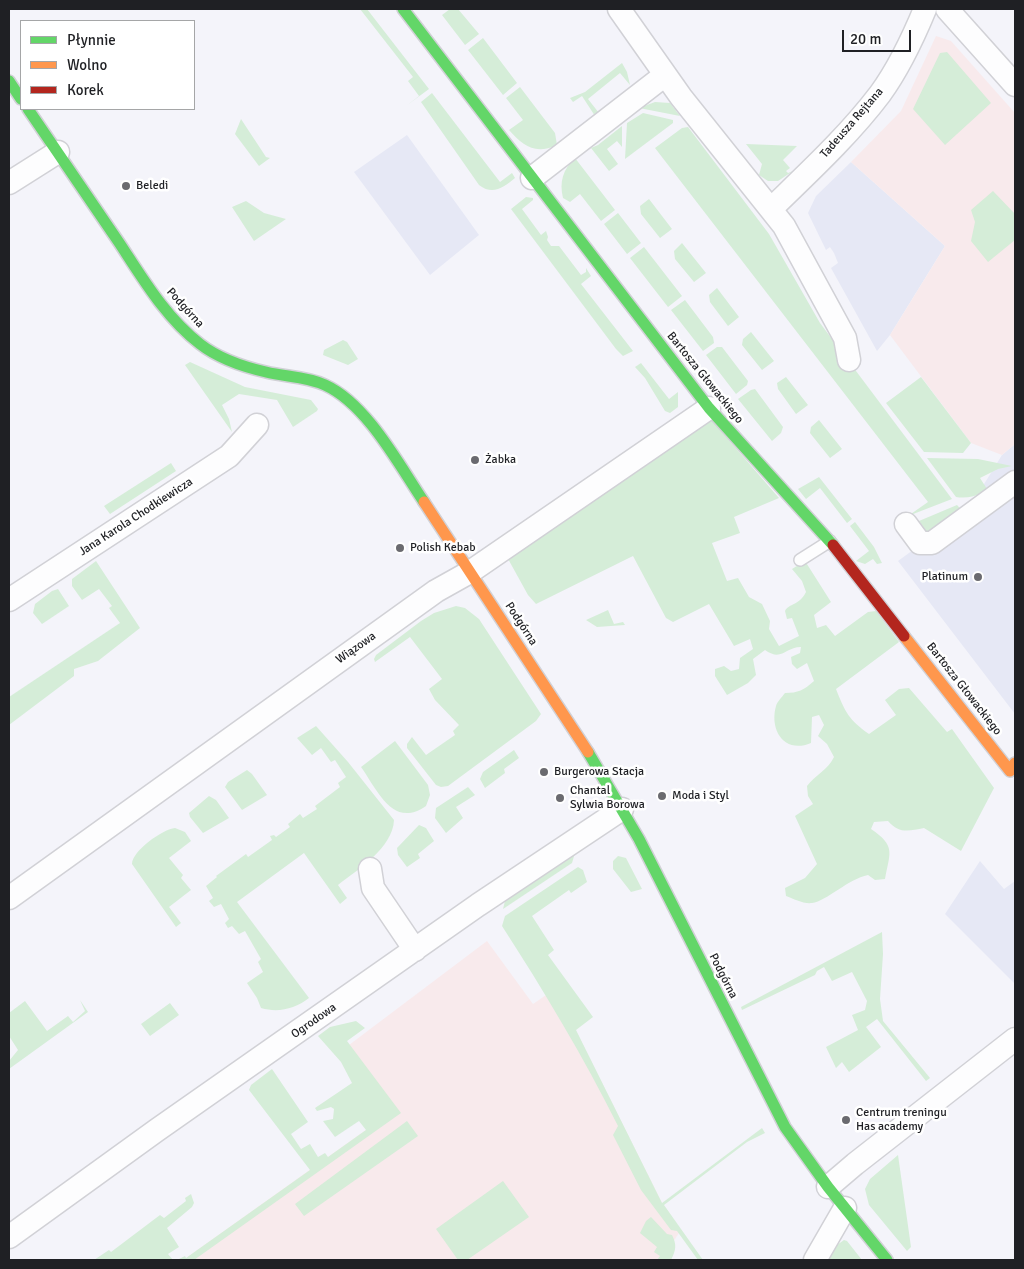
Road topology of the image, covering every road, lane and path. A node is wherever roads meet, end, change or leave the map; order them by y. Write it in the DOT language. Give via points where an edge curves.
graph roads {
  1 [pos="403,9"];
  2 [pos="619,9"];
  3 [pos="925,9"];
  4 [pos="947,9"];
  5 [pos="665,75"];
  6 [pos="9,81"];
  7 [pos="1015,85"];
  8 [pos="20,98"];
  9 [pos="29,110"];
  10 [pos="58,152"];
  11 [pos="532,178"];
  12 [pos="9,183"];
  13 [pos="775,205"];
  14 [pos="849,360"];
  15 [pos="709,408"];
  16 [pos="257,425"];
  17 [pos="1015,482"];
  18 [pos="906,524"];
  19 [pos="830,541"];
  20 [pos="800,560"];
  21 [pos="470,572"];
  22 [pos="9,600"];
  23 [pos="1015,763"];
  24 [pos="622,809"];
  25 [pos="370,870"];
  26 [pos="9,898"];
  27 [pos="415,950"];
  28 [pos="1015,1040"];
  29 [pos="828,1186"];
  30 [pos="845,1208"];
  31 [pos="9,1236"];
  32 [pos="816,1260"];
  33 [pos="887,1260"];
  1 -- 11 [label="street, Bartosza Głowackiego"];
  2 -- 5 [label="street"];
  3 -- 13 [label="street, Tadeusza Rejtana" via="881,93"];
  4 -- 7 [label="street"];
  5 -- 11 [label="street"];
  5 -- 13 [label="street"];
  6 -- 8 [label="street"];
  9 -- 10 [label="street, Podgórna"];
  10 -- 12 [label="street"];
  10 -- 21 [label="street, Podgórna" via="155,296 181,328 224,358 265,372 309,378 326,385 350,402 382,440"];
  11 -- 15 [label="street, Bartosza Głowackiego"];
  13 -- 14 [label="street" via="845,338"];
  15 -- 19 [label="street, Bartosza Głowackiego"];
  15 -- 21 [label="street, Wiązowa"];
  16 -- 22 [label="street, Jana Karola Chodkiewicza" via="229,456"];
  17 -- 18 [label="street" via="932,543 920,543"];
  19 -- 20 [label="lane"];
  19 -- 23 [label="street, Bartosza Głowackiego" via="1010,771"];
  21 -- 24 [label="street, Podgórna"];
  21 -- 26 [label="street, Wiązowa" via="330,666"];
  24 -- 27 [label="street, Ogrodowa"];
  24 -- 29 [label="street, Podgórna" via="768,1096 790,1134"];
  25 -- 27 [label="street" via="373,888"];
  27 -- 31 [label="street, Ogrodowa"];
  28 -- 29 [label="street"];
  29 -- 30 [label="street, Podgórna"];
  30 -- 32 [label="street"];
  30 -- 33 [label="street, Podgórna"];
}
